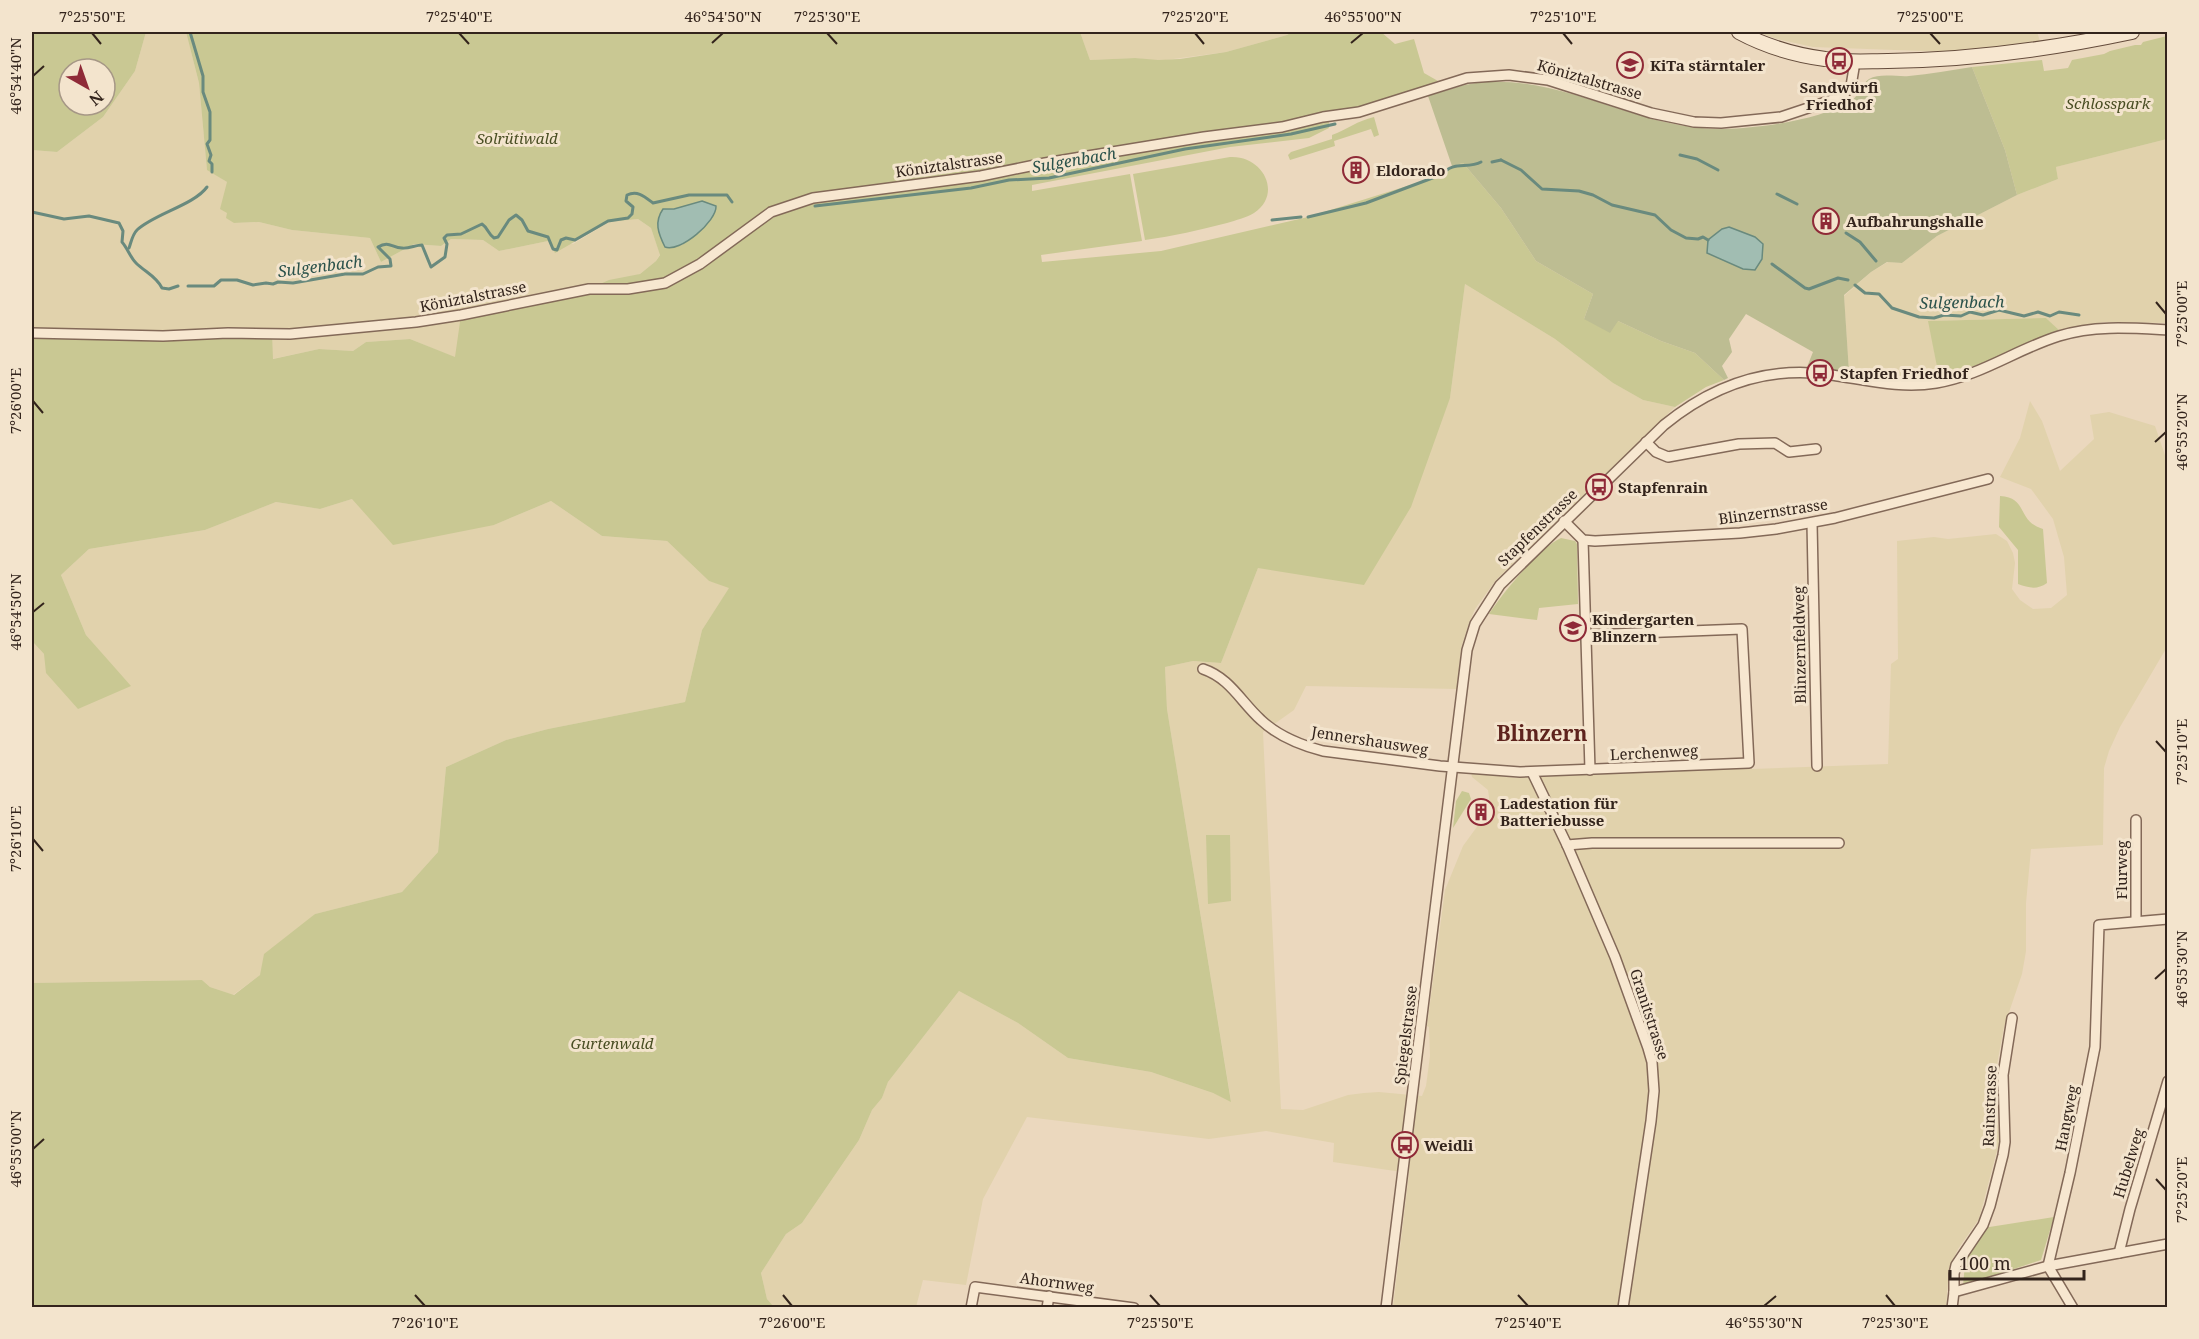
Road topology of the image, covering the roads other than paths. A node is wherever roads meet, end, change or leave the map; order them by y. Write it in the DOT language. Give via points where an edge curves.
graph roads {
  1 [pos="1739,32"];
  2 [pos="2132,32"];
  3 [pos="1855,62"];
  4 [pos="2168,330"];
  5 [pos="32,333"];
  6 [pos="1646,442"];
  7 [pos="1816,449"];
  8 [pos="1988,479"];
  9 [pos="1564,521"];
  10 [pos="1812,523"];
  11 [pos="1583,540"];
  12 [pos="1586,635"];
  13 [pos="1203,669"];
  14 [pos="1817,766"];
  15 [pos="1453,767"];
  16 [pos="1590,770"];
  17 [pos="1532,772"];
  18 [pos="2136,820"];
  19 [pos="1839,843"];
  20 [pos="1568,845"];
  21 [pos="2168,919"];
  22 [pos="2136,920"];
  23 [pos="2012,1018"];
  24 [pos="2168,1081"];
  25 [pos="2168,1244"];
  26 [pos="2119,1253"];
  27 [pos="2048,1266"];
  28 [pos="1954,1292"];
  29 [pos="1049,1296"];
  30 [pos="1132,1307"];
  31 [pos="971,1308"];
  32 [pos="1047,1308"];
  33 [pos="1386,1308"];
  34 [pos="1623,1308"];
  35 [pos="1952,1308"];
  36 [pos="2073,1308"];
  1 -- 3 [label="street" via="1789,52"];
  2 -- 3 [label="street" via="2009,53"];
  3 -- 5 [label="street, Köniztalstrasse" via="1851,86 1835,99 1781,117 1721,123 1651,113 1548,80 1509,75 1467,78 1359,112 1282,127 1204,136 981,176 813,198 771,212 700,264 665,283 628,290 589,289 416,322 290,334"];
  4 -- 6 [label="street, Stapfenstrasse" via="2104,328 2069,333 1966,376 1935,384 1901,385 1797,372 1762,376 1710,393"];
  6 -- 7 [label="street" via="1668,457 1739,444 1775,442 1789,452"];
  6 -- 9 [label="street, Stapfenstrasse"];
  8 -- 10 [label="street, Blinzernstrasse"];
  9 -- 11 [label="street"];
  9 -- 15 [label="street, Stapfenstrasse" via="1500,585 1475,624 1467,650"];
  10 -- 11 [label="street, Blinzernstrasse" via="1740,533"];
  10 -- 14 [label="street, Blinzernfeldweg"];
  11 -- 12 [label="street"];
  12 -- 16 [label="street"];
  12 -- 16 [label="street, Lerchenweg" via="1742,629 1749,763"];
  13 -- 15 [label="street, Jennershausweg" via="1226,681 1278,733 1306,746"];
  15 -- 17 [label="street, Lerchenweg"];
  15 -- 33 [label="street, Spiegelstrasse"];
  16 -- 17 [label="street, Lerchenweg"];
  17 -- 20 [label="street, Granitstrasse"];
  18 -- 22 [label="street, Flurweg"];
  19 -- 20 [label="street"];
  20 -- 34 [label="street, Granitstrasse" via="1616,957 1652,1062 1651,1121"];
  21 -- 22 [label="street"];
  22 -- 27 [label="street, Hangweg" via="2099,925 2095,1047"];
  23 -- 28 [label="street, Rainstrasse" via="2003,1075 2003,1155 1983,1225 1956,1265"];
  24 -- 26 [label="street, Hubelweg"];
  25 -- 26 [label="street"];
  26 -- 27 [label="street"];
  27 -- 28 [label="street"];
  27 -- 36 [label="street"];
  28 -- 35 [label="street, Rainstrasse"];
  29 -- 30 [label="street, Ahornweg"];
  29 -- 31 [label="street, Ahornweg" via="975,1287"];
  29 -- 32 [label="street"];
}
